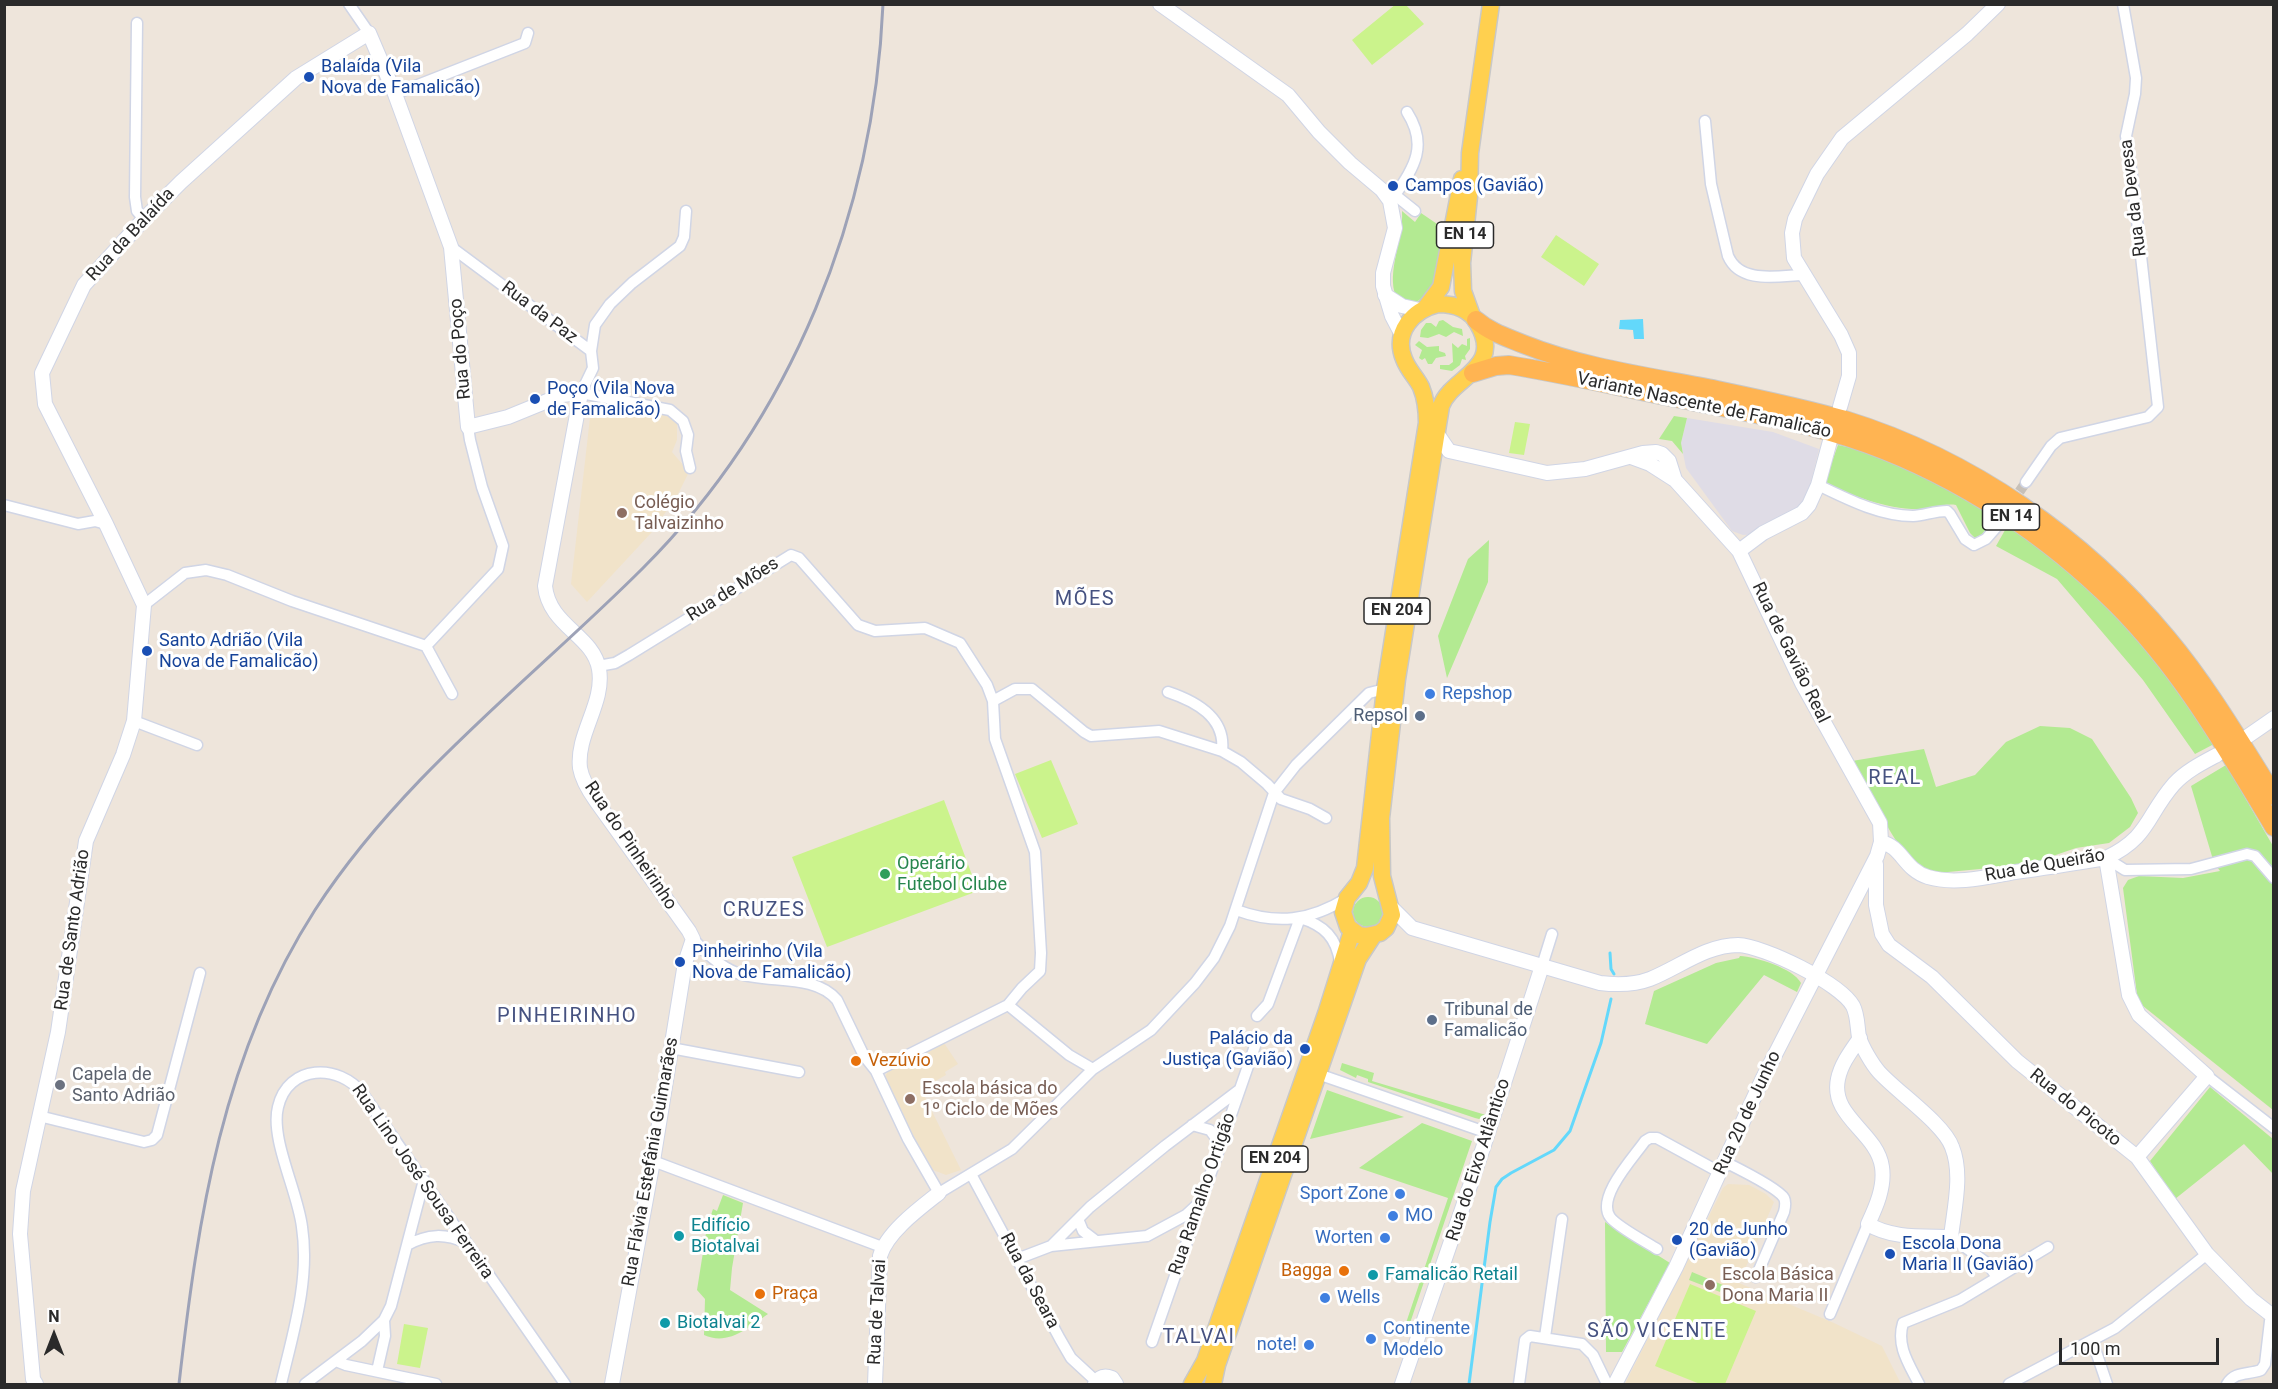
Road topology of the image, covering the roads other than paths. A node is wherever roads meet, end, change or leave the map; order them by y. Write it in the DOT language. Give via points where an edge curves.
graph roads {
  1 [pos="349,4"];
  2 [pos="1160,4"];
  3 [pos="1491,4"];
  4 [pos="1998,4"];
  5 [pos="2123,4"];
  6 [pos="137,23"];
  7 [pos="369,33"];
  8 [pos="528,33"];
  9 [pos="395,94"];
  10 [pos="1407,112"];
  11 [pos="1705,121"];
  12 [pos="1470,153"];
  13 [pos="1389,195"];
  14 [pos="1415,211"];
  15 [pos="686,212"];
  16 [pos="144,219"];
  17 [pos="451,247"];
  18 [pos="1802,275"];
  19 [pos="1385,296"];
  20 [pos="1423,309"];
  21 [pos="1474,318"];
  22 [pos="1402,334"];
  23 [pos="591,351"];
  24 [pos="1415,376"];
  25 [pos="1467,378"];
  26 [pos="581,393"];
  27 [pos="1840,407"];
  28 [pos="468,427"];
  29 [pos="1437,432"];
  30 [pos="1830,441"];
  31 [pos="1449,452"];
  32 [pos="1432,464"];
  33 [pos="690,468"];
  34 [pos="2026,482"];
  35 [pos="1818,485"];
  36 [pos="4,505"];
  37 [pos="2000,523"];
  38 [pos="106,524"];
  39 [pos="1739,551"];
  40 [pos="144,605"];
  41 [pos="426,646"];
  42 [pos="598,666"];
  43 [pos="1385,689"];
  44 [pos="1168,692"];
  45 [pos="452,694"];
  46 [pos="993,701"];
  47 [pos="2274,718"];
  48 [pos="134,721"];
  49 [pos="2248,736"];
  50 [pos="197,745"];
  51 [pos="1222,750"];
  52 [pos="2217,756"];
  53 [pos="1274,793"];
  54 [pos="2274,796"];
  55 [pos="1326,818"];
  56 [pos="2274,827"];
  57 [pos="1881,842"];
  58 [pos="1877,856"];
  59 [pos="2106,858"];
  60 [pos="2274,878"];
  61 [pos="1862,886"];
  62 [pos="1350,895"];
  63 [pos="1390,903"];
  64 [pos="1876,905"];
  65 [pos="1236,910"];
  66 [pos="1300,918"];
  67 [pos="1412,928"];
  68 [pos="1353,931"];
  69 [pos="1376,934"];
  70 [pos="1552,934"];
  71 [pos="693,939"];
  72 [pos="1542,966"];
  73 [pos="1341,968"];
  74 [pos="200,974"];
  75 [pos="1815,974"];
  76 [pos="1008,1005"];
  77 [pos="1257,1016"];
  78 [pos="1860,1038"];
  79 [pos="1255,1046"];
  80 [pos="670,1048"];
  81 [pos="1093,1069"];
  82 [pos="876,1071"];
  83 [pos="799,1072"];
  84 [pos="1318,1074"];
  85 [pos="2206,1076"];
  86 [pos="1239,1090"];
  87 [pos="39,1116"];
  88 [pos="1192,1125"];
  89 [pos="2274,1128"];
  90 [pos="1488,1133"];
  91 [pos="1221,1145"];
  92 [pos="2137,1157"];
  93 [pos="653,1161"];
  94 [pos="1723,1167"];
  95 [pos="971,1174"];
  96 [pos="424,1180"];
  97 [pos="939,1193"];
  98 [pos="1202,1200"];
  99 [pos="1078,1219"];
  100 [pos="1562,1219"];
  101 [pos="1868,1224"];
  102 [pos="1169,1226"];
  103 [pos="1951,1237"];
  104 [pos="1187,1239"];
  105 [pos="1096,1242"];
  106 [pos="466,1244"];
  107 [pos="407,1245"];
  108 [pos="1051,1245"];
  109 [pos="882,1247"];
  110 [pos="2048,1247"];
  111 [pos="1657,1249"];
  112 [pos="2207,1254"];
  113 [pos="1017,1259"];
  114 [pos="1756,1277"];
  115 [pos="1997,1277"];
  116 [pos="1830,1314"];
  117 [pos="2273,1317"];
  118 [pos="384,1320"];
  119 [pos="1545,1337"];
  120 [pos="2092,1340"];
  121 [pos="1152,1342"];
  122 [pos="336,1361"];
  123 [pos="377,1371"];
  124 [pos="1096,1383"];
  125 [pos="36,1384"];
  126 [pos="281,1384"];
  127 [pos="305,1384"];
  128 [pos="436,1384"];
  129 [pos="565,1384"];
  130 [pos="612,1384"];
  131 [pos="875,1384"];
  132 [pos="1116,1384"];
  133 [pos="1192,1384"];
  134 [pos="1213,1384"];
  135 [pos="1402,1384"];
  136 [pos="1519,1384"];
  137 [pos="1608,1384"];
  138 [pos="1614,1384"];
  139 [pos="1919,1384"];
  140 [pos="2008,1384"];
  141 [pos="2107,1384"];
  142 [pos="2227,1384"];
  1 -- 7 [label="street"];
  2 -- 13 [label="street" via="1288,94 1350,163"];
  3 -- 12 [label="main road, EN 14"];
  4 -- 18 [label="street" via="1849,131 1832,150 1798,211 1792,233 1792,252"];
  5 -- 34 [label="street, Rua da Devesa" via="2136,78 2126,144 2158,406 2148,417 2060,438"];
  6 -- 16 [label="street" via="135,197"];
  7 -- 9 [label="street, Rua do Poço"];
  7 -- 16 [label="street, Rua da Balaída" via="296,78"];
  8 -- 9 [label="street" via="525,43"];
  9 -- 17 [label="street, Rua do Poço"];
  10 -- 13 [label="street" via="1416,126 1418,152 1413,170"];
  11 -- 18 [label="street" via="1711,184 1733,266 1751,275"];
  12 -- 20 [label="main road, EN 14" via="1458,194 1441,287"];
  12 -- 21 [label="main road, EN 14" via="1462,278 1466,303"];
  13 -- 14 [label="street"];
  13 -- 19 [label="street" via="1395,228 1383,273"];
  15 -- 23 [label="street" via="680,246 610,304 595,325"];
  16 -- 38 [label="street, Rua da Balaída" via="84,285 42,373 45,404"];
  17 -- 23 [label="street, Rua da Paz"];
  17 -- 28 [label="street, Rua do Poço"];
  18 -- 27 [label="street" via="1849,353 1849,376"];
  19 -- 20 [label="street" via="1402,306"];
  19 -- 22 [label="street"];
  20 -- 21 [label="main road, EN 14" via="1450,304"];
  20 -- 22 [label="main road, EN 14"];
  21 -- 25 [label="main road, EN 14" via="1482,330 1484,353"];
  21 -- 54 [label="highway, Variante Nascente de Famalicão / EN 14" via="1488,330 1581,364 1778,403 1846,421 1956,466 2007,496 2081,550 2144,612 2215,703"];
  22 -- 24 [label="main road" via="1403,357"];
  23 -- 26 [label="street, Rua da Paz" via="593,368"];
  24 -- 25 [label="main road, EN 14" via="1437,386 1449,386"];
  24 -- 43 [label="main road, EN 204" via="1427,406 1427,423"];
  25 -- 29 [label="main road, EN 204" via="1444,399"];
  25 -- 56 [label="highway, Variante Nascente de Famalicão / EN 14" via="1509,365 1764,415 1866,444 1948,480 2037,536 2117,605 2172,668"];
  26 -- 28 [label="street" via="562,395 508,417"];
  26 -- 33 [label="street" via="670,410 683,421 688,435 686,452"];
  26 -- 42 [label="street" via="545,586 549,606 585,645"];
  28 -- 41 [label="street, Rua do Poço" via="482,487 503,546 502,559 498,569"];
  29 -- 31 [label="street"];
  29 -- 32 [label="main road, EN 204"];
  30 -- 35 [label="street"];
  31 -- 32 [label="street"];
  31 -- 39 [label="street, Rua de Gavião Real" via="1547,473 1585,469 1631,457 1667,458 1675,480"];
  32 -- 63 [label="main road, EN 204" via="1397,680 1381,818 1382,868"];
  35 -- 37 [label="street" via="1863,506 1898,514 1947,511 1965,539 1974,545 1983,542"];
  35 -- 39 [label="street" via="1802,513"];
  36 -- 38 [label="street" via="78,524"];
  38 -- 40 [label="street, Rua da Balaída"];
  39 -- 57 [label="street, Rua de Gavião Real" via="1802,683 1880,823"];
  40 -- 41 [label="street" via="185,573 206,570"];
  40 -- 48 [label="street, Rua de Santo Adrião"];
  41 -- 45 [label="street"];
  42 -- 46 [label="street, Rua de Mões" via="629,656 791,555 799,558 858,625 875,632 925,628 960,643"];
  42 -- 71 [label="street, Rua do Pinheirinho" via="598,694 580,759 583,778"];
  43 -- 53 [label="street" via="1369,693 1296,765"];
  43 -- 62 [label="main road, EN 204" via="1367,860"];
  44 -- 51 [label="street" via="1210,714 1221,732"];
  46 -- 51 [label="street" via="1015,689 1032,689 1091,736 1159,731"];
  46 -- 76 [label="street" via="995,739 1035,852 1041,953 1040,971"];
  47 -- 49 [label="street"];
  48 -- 50 [label="street"];
  48 -- 87 [label="street, Rua de Santo Adrião" via="86,841 58,1032"];
  51 -- 53 [label="street"];
  52 -- 59 [label="street, Rua de Queirão" via="2176,782 2135,841"];
  53 -- 55 [label="street"];
  53 -- 65 [label="street"];
  57 -- 58 [label="street, Rua 20 de Junho"];
  57 -- 59 [label="street, Rua de Queirão" via="1894,848 1917,873 1945,881"];
  58 -- 61 [label="street, Rua 20 de Junho"];
  58 -- 64 [label="street, Rua do Picoto"];
  59 -- 60 [label="street" via="2125,870 2191,869 2247,854 2255,856"];
  59 -- 85 [label="street" via="2134,1008"];
  61 -- 64 [label="street, Rua do Picoto"];
  61 -- 75 [label="street, Rua 20 de Junho"];
  62 -- 63 [label="main road" via="1360,889 1376,889"];
  62 -- 66 [label="street" via="1324,912"];
  62 -- 68 [label="main road, EN 204" via="1343,912"];
  63 -- 67 [label="street"];
  63 -- 69 [label="main road, EN 204" via="1390,922"];
  64 -- 92 [label="street, Rua do Picoto" via="1882,934 1889,945 1932,977 2017,1060"];
  65 -- 66 [label="street" via="1266,919"];
  65 -- 81 [label="street" via="1215,958 1176,1004 1142,1037"];
  66 -- 73 [label="street" via="1332,937"];
  66 -- 77 [label="street" via="1268,1004"];
  67 -- 69 [label="street"];
  67 -- 72 [label="street"];
  68 -- 69 [label="main road" via="1359,935"];
  68 -- 73 [label="main road, EN 204"];
  69 -- 84 [label="main road, EN 204" via="1358,959"];
  70 -- 72 [label="street, Rua do Eixo Atlântico"];
  71 -- 80 [label="street, Rua Flávia Estefânia Guimarães"];
  71 -- 82 [label="street, Rua do Pinheirinho" via="714,959 738,973 799,982 832,994"];
  72 -- 75 [label="street" via="1618,985 1649,980 1711,950 1737,945 1769,952"];
  72 -- 90 [label="street, Rua do Eixo Atlântico"];
  73 -- 133 [label="main road, EN 204" via="1205,1361"];
  74 -- 87 [label="street" via="157,1135 152,1140 144,1142"];
  75 -- 78 [label="street" via="1851,1002"];
  75 -- 94 [label="street, Rua 20 de Junho"];
  76 -- 81 [label="street" via="1069,1055"];
  76 -- 82 [label="street"];
  78 -- 101 [label="street" via="1844,1062 1837,1086 1840,1105 1873,1145 1882,1167 1878,1201"];
  78 -- 103 [label="street" via="1878,1071 1952,1145 1957,1166"];
  79 -- 86 [label="street, Rua Ramalho Ortigão"];
  80 -- 83 [label="street"];
  80 -- 93 [label="street, Rua Flávia Estefânia Guimarães"];
  81 -- 95 [label="street" via="1012,1149"];
  82 -- 97 [label="street, Rua do Pinheirinho"];
  84 -- 90 [label="street"];
  84 -- 134 [label="main road, EN 204"];
  85 -- 89 [label="street"];
  85 -- 92 [label="street"];
  86 -- 88 [label="street"];
  86 -- 91 [label="street, Rua Ramalho Ortigão"];
  87 -- 125 [label="street, Rua de Santo Adrião" via="23,1191 20,1234"];
  88 -- 91 [label="street" via="1210,1130"];
  88 -- 99 [label="street"];
  90 -- 135 [label="street, Rua do Eixo Atlântico"];
  91 -- 98 [label="street, Rua Ramalho Ortigão"];
  92 -- 112 [label="street, Rua do Picoto"];
  93 -- 109 [label="street"];
  93 -- 130 [label="street, Rua Flávia Estefânia Guimarães"];
  94 -- 111 [label="street" via="1657,1138 1645,1141 1608,1193 1606,1209 1611,1218"];
  94 -- 114 [label="street" via="1775,1190 1785,1203"];
  94 -- 138 [label="street, Rua 20 de Junho"];
  95 -- 97 [label="street"];
  95 -- 113 [label="street, Rua da Seara"];
  96 -- 106 [label="street, Rua Lino José Sousa Ferreira"];
  96 -- 107 [label="street"];
  96 -- 126 [label="street, Rua Lino José Sousa Ferreira" via="348,1079 315,1073 298,1078 286,1089 278,1106 277,1127 299,1208 303,1268 300,1304"];
  97 -- 109 [label="street, Rua de Talvai"];
  98 -- 102 [label="street"];
  98 -- 104 [label="street, Rua Ramalho Ortigão"];
  99 -- 105 [label="street" via="1088,1238"];
  99 -- 108 [label="street"];
  100 -- 119 [label="street"];
  101 -- 103 [label="street" via="1897,1235"];
  101 -- 116 [label="street"];
  102 -- 104 [label="street" via="1180,1229"];
  102 -- 105 [label="street" via="1147,1236"];
  103 -- 115 [label="street" via="1987,1263"];
  104 -- 121 [label="street, Rua Ramalho Ortigão"];
  105 -- 108 [label="street"];
  106 -- 107 [label="street" via="444,1235 424,1237"];
  106 -- 129 [label="street, Rua Lino José Sousa Ferreira"];
  107 -- 118 [label="street"];
  108 -- 113 [label="street"];
  109 -- 131 [label="street, Rua de Talvai"];
  110 -- 115 [label="street"];
  112 -- 117 [label="street, Rua do Picoto"];
  112 -- 120 [label="street" via="2115,1328"];
  113 -- 124 [label="street, Rua da Seara" via="1071,1358"];
  115 -- 139 [label="street" via="1960,1300 1903,1323 1901,1349"];
  117 -- 142 [label="street" via="2261,1370 2232,1377"];
  118 -- 122 [label="street"];
  118 -- 123 [label="street" via="385,1336"];
  119 -- 136 [label="street" via="1526,1338"];
  119 -- 137 [label="street" via="1574,1341 1588,1348"];
  120 -- 140 [label="street"];
  120 -- 141 [label="street"];
  122 -- 123 [label="street"];
  122 -- 127 [label="street"];
  123 -- 128 [label="street"];
  124 -- 132 [label="street, Rua da Seara" via="1108,1377"];
}
